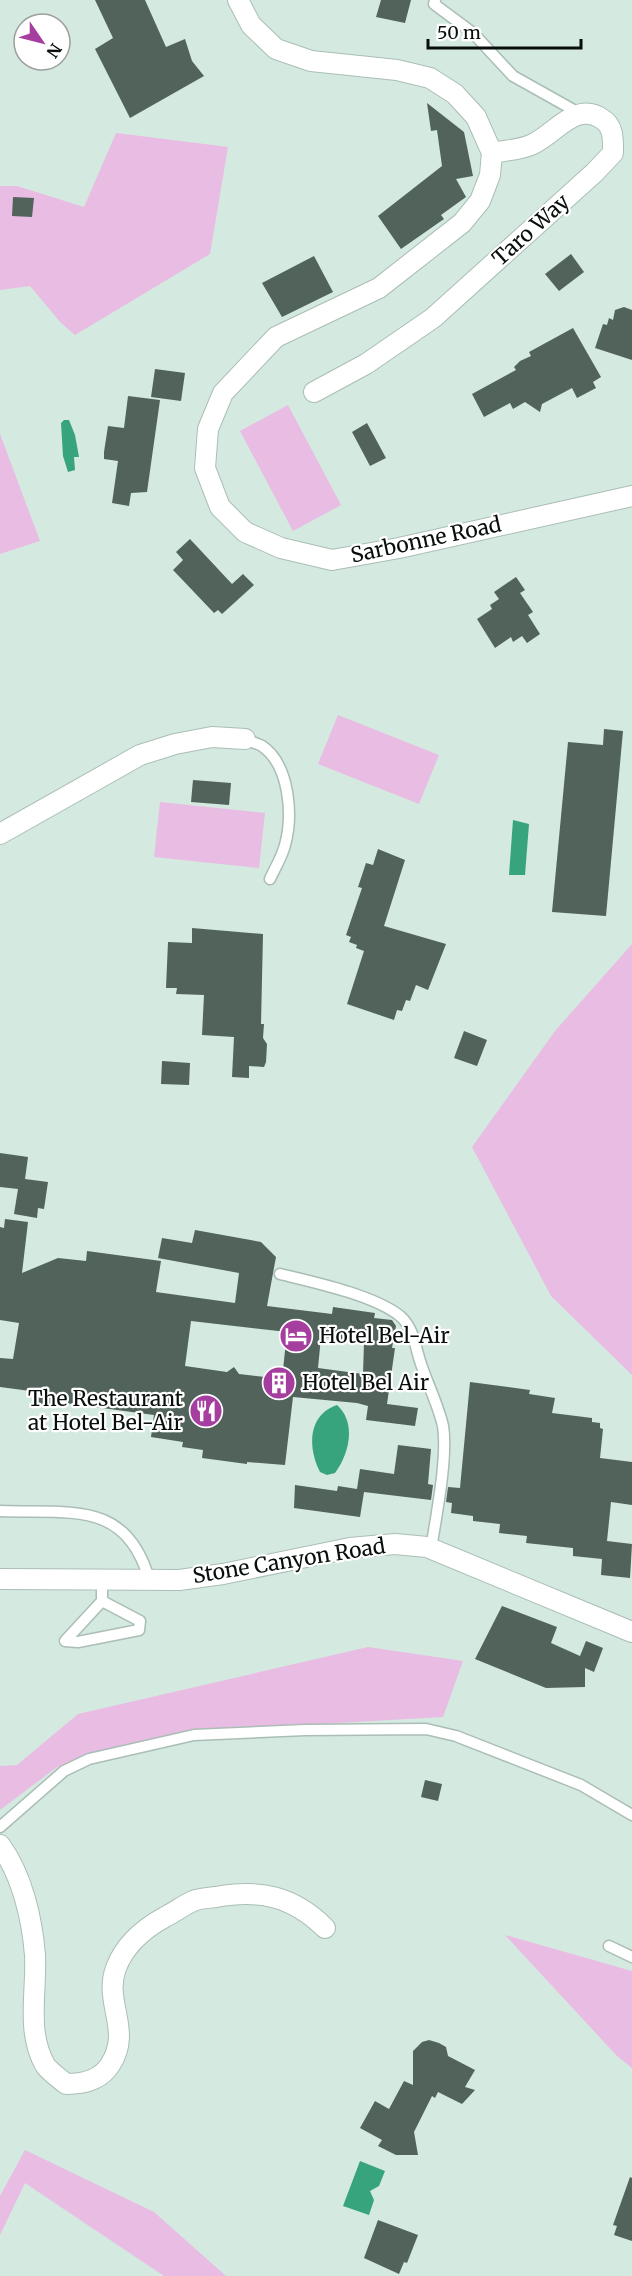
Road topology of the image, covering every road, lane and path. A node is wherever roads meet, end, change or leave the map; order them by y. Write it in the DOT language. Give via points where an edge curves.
graph roads {
  1 [pos="238,0"];
  2 [pos="435,0"];
  3 [pos="579,112"];
  4 [pos="492,153"];
  5 [pos="314,392"];
  6 [pos="632,496"];
  7 [pos="245,739"];
  8 [pos="0,834"];
  9 [pos="270,879"];
  10 [pos="280,1274"];
  11 [pos="0,1511"];
  12 [pos="431,1549"];
  13 [pos="0,1579"];
  14 [pos="102,1579"];
  15 [pos="149,1579"];
  16 [pos="102,1601"];
  17 [pos="632,1632"];
  18 [pos="632,1815"];
  19 [pos="0,1827"];
  20 [pos="0,1845"];
  21 [pos="325,1928"];
  22 [pos="609,1946"];
  23 [pos="632,1957"];
  1 -- 4 [label="street" via="252,26 276,49 311,62 397,70 430,78 455,94 476,117"];
  2 -- 3 [label="lane" via="434,4 473,33 513,76"];
  3 -- 4 [label="street" via="532,145"];
  3 -- 5 [label="street, Taro Way" via="605,120 613,135 613,153 433,318 366,364"];
  4 -- 6 [label="street, Sarbonne Road" via="490,174 480,201 462,223 379,288 276,337 223,393 208,429 205,468 220,507 245,532 281,548 332,560"];
  7 -- 8 [label="street" via="212,737 140,754"];
  7 -- 9 [label="lane" via="263,747 286,783 290,818 285,847"];
  10 -- 12 [label="lane" via="348,1292 386,1308 401,1317 415,1337 443,1428 442,1476"];
  11 -- 15 [label="lane" via="103,1518 123,1531 137,1547"];
  12 -- 15 [label="street, Stone Canyon Road" via="395,1544 350,1548 223,1574 179,1580"];
  12 -- 17 [label="street, Stone Canyon Road"];
  13 -- 14 [label="street, Stone Canyon Road"];
  14 -- 15 [label="street, Stone Canyon Road"];
  14 -- 16 [label="lane"];
  16 -- 16 [label="lane" via="140,1621 139,1630 65,1641"];
  18 -- 19 [label="lane" via="582,1785 456,1736 426,1729 304,1730 194,1735 89,1759 64,1771"];
  20 -- 21 [label="street" via="11,1861 22,1891 35,1954 37,2045 46,2067 66,2084 87,2084 109,2068 119,2046 120,2024 112,1996 115,1970 127,1946 147,1927 195,1900 259,1893 286,1900 309,1912"];
  22 -- 23 [label="lane"];
}
